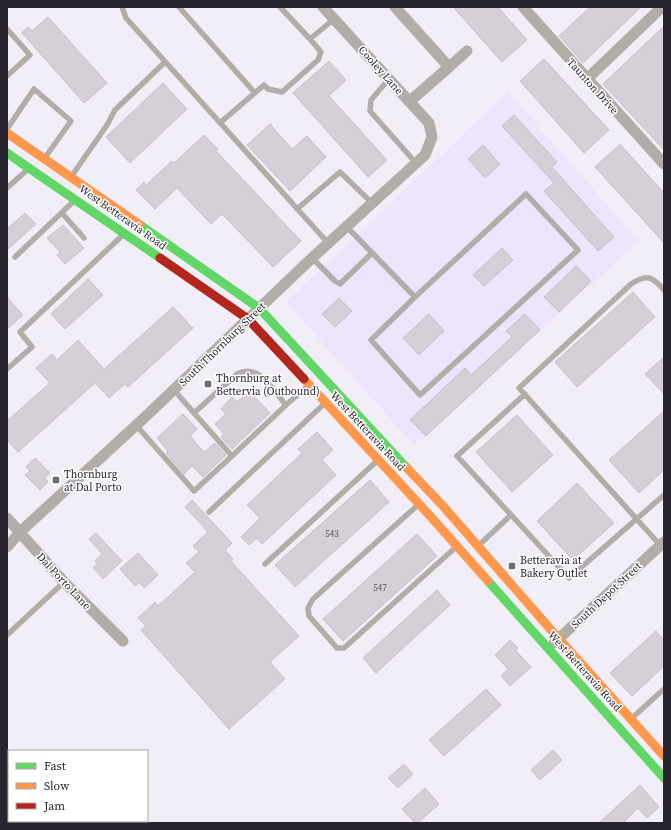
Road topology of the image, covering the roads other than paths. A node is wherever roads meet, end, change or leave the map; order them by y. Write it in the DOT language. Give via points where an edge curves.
graph roads {
  1 [pos="122,7"];
  2 [pos="180,7"];
  3 [pos="280,7"];
  4 [pos="323,7"];
  5 [pos="395,7"];
  6 [pos="523,7"];
  7 [pos="662,7"];
  8 [pos="334,19"];
  9 [pos="7,29"];
  10 [pos="310,39"];
  11 [pos="467,52"];
  12 [pos="166,62"];
  13 [pos="449,67"];
  14 [pos="7,76"];
  15 [pos="389,79"];
  16 [pos="587,79"];
  17 [pos="255,92"];
  18 [pos="409,102"];
  19 [pos="220,123"];
  20 [pos="7,129"];
  21 [pos="7,133"];
  22 [pos="432,137"];
  23 [pos="7,153"];
  24 [pos="44,159"];
  25 [pos="416,163"];
  26 [pos="664,164"];
  27 [pos="30,168"];
  28 [pos="70,178"];
  29 [pos="7,188"];
  30 [pos="76,199"];
  31 [pos="372,203"];
  32 [pos="297,208"];
  33 [pos="62,213"];
  34 [pos="347,226"];
  35 [pos="125,233"];
  36 [pos="84,238"];
  37 [pos="328,244"];
  38 [pos="372,253"];
  39 [pos="15,257"];
  40 [pos="312,258"];
  41 [pos="664,290"];
  42 [pos="415,297"];
  43 [pos="259,308"];
  44 [pos="248,320"];
  45 [pos="7,369"];
  46 [pos="309,385"];
  47 [pos="174,390"];
  48 [pos="525,394"];
  49 [pos="326,403"];
  50 [pos="286,405"];
  51 [pos="194,413"];
  52 [pos="136,425"];
  53 [pos="232,456"];
  54 [pos="378,460"];
  55 [pos="664,495"];
  56 [pos="419,504"];
  57 [pos="209,512"];
  58 [pos="511,515"];
  59 [pos="7,518"];
  60 [pos="637,519"];
  61 [pos="20,532"];
  62 [pos="662,543"];
  63 [pos="457,546"];
  64 [pos="478,546"];
  65 [pos="7,547"];
  66 [pos="265,564"];
  67 [pos="64,582"];
  68 [pos="7,635"];
  69 [pos="558,639"];
  70 [pos="124,641"];
  71 [pos="548,649"];
  72 [pos="664,689"];
  73 [pos="631,719"];
  74 [pos="664,756"];
  75 [pos="664,778"];
  1 -- 12 [label="lane" via="126,18"];
  2 -- 17 [label="lane"];
  3 -- 10 [label="lane"];
  4 -- 8 [label="street, Cooley Lane"];
  5 -- 13 [label="street"];
  6 -- 16 [label="street, Taunton Drive"];
  7 -- 16 [label="street"];
  8 -- 10 [label="lane"];
  8 -- 15 [label="street, Cooley Lane"];
  9 -- 14 [label="lane" via="30,55"];
  10 -- 17 [label="lane" via="321,52 318,60 282,92 268,89 264,85"];
  11 -- 13 [label="street"];
  12 -- 19 [label="lane"];
  12 -- 28 [label="lane" via="114,110 108,126"];
  13 -- 18 [label="street"];
  15 -- 18 [label="street, Cooley Lane"];
  15 -- 25 [label="lane" via="371,100 370,111"];
  16 -- 26 [label="street, Taunton Drive"];
  17 -- 19 [label="lane"];
  18 -- 22 [label="street, Cooley Lane" via="429,123"];
  19 -- 32 [label="lane"];
  20 -- 24 [label="lane" via="34,89 71,122"];
  21 -- 24 [label="main road, West Betteravia Road"];
  22 -- 25 [label="street, South Thornburg Street" via="425,155"];
  23 -- 27 [label="main road, West Betteravia Road"];
  24 -- 28 [label="main road, West Betteravia Road"];
  25 -- 31 [label="street, South Thornburg Street"];
  27 -- 29 [label="lane"];
  27 -- 30 [label="main road, West Betteravia Road"];
  28 -- 43 [label="main road, West Betteravia Road"];
  30 -- 33 [label="lane"];
  30 -- 35 [label="main road, West Betteravia Road"];
  31 -- 32 [label="lane" via="340,172"];
  31 -- 34 [label="street, South Thornburg Street"];
  32 -- 37 [label="lane"];
  33 -- 36 [label="lane"];
  33 -- 39 [label="lane"];
  34 -- 37 [label="street, South Thornburg Street"];
  34 -- 38 [label="lane"];
  35 -- 44 [label="main road, West Betteravia Road"];
  35 -- 45 [label="lane" via="20,332 32,347"];
  37 -- 40 [label="street, South Thornburg Street"];
  38 -- 40 [label="lane" via="340,284"];
  38 -- 42 [label="lane"];
  40 -- 43 [label="street, South Thornburg Street"];
  41 -- 48 [label="lane" via="655,279 648,277 631,284 519,388"];
  42 -- 42 [label="lane" via="371,340 420,395 578,250 526,194"];
  43 -- 44 [label="street, South Thornburg Street"];
  43 -- 64 [label="main road, West Betteravia Road"];
  44 -- 46 [label="main road, West Betteravia Road"];
  44 -- 47 [label="street, South Thornburg Street"];
  46 -- 49 [label="main road, West Betteravia Road"];
  46 -- 50 [label="lane"];
  47 -- 51 [label="lane"];
  47 -- 52 [label="street, South Thornburg Street"];
  48 -- 58 [label="lane" via="457,456"];
  48 -- 60 [label="lane"];
  49 -- 54 [label="main road, West Betteravia Road"];
  49 -- 57 [label="lane"];
  50 -- 51 [label="lane" via="256,372 246,370 237,374"];
  50 -- 53 [label="lane"];
  51 -- 53 [label="lane"];
  52 -- 53 [label="lane" via="194,491"];
  52 -- 61 [label="street, South Thornburg Street"];
  54 -- 56 [label="main road, West Betteravia Road"];
  54 -- 66 [label="lane"];
  55 -- 60 [label="lane"];
  56 -- 63 [label="main road, West Betteravia Road"];
  56 -- 63 [label="lane" via="313,599 308,608 309,616 337,648 344,648"];
  58 -- 60 [label="lane" via="569,578"];
  58 -- 64 [label="lane"];
  59 -- 61 [label="street, Dal Porto Lane"];
  60 -- 62 [label="lane"];
  61 -- 65 [label="street, South Thornburg Street"];
  61 -- 67 [label="street, Dal Porto Lane"];
  62 -- 69 [label="street, South Depot Street"];
  63 -- 71 [label="main road, West Betteravia Road"];
  64 -- 69 [label="main road, West Betteravia Road"];
  67 -- 68 [label="lane"];
  67 -- 70 [label="street, Dal Porto Lane"];
  69 -- 71 [label="street, South Depot Street"];
  69 -- 73 [label="main road, West Betteravia Road"];
  71 -- 75 [label="main road, West Betteravia Road"];
  72 -- 73 [label="lane"];
  73 -- 74 [label="main road, West Betteravia Road"];
}
